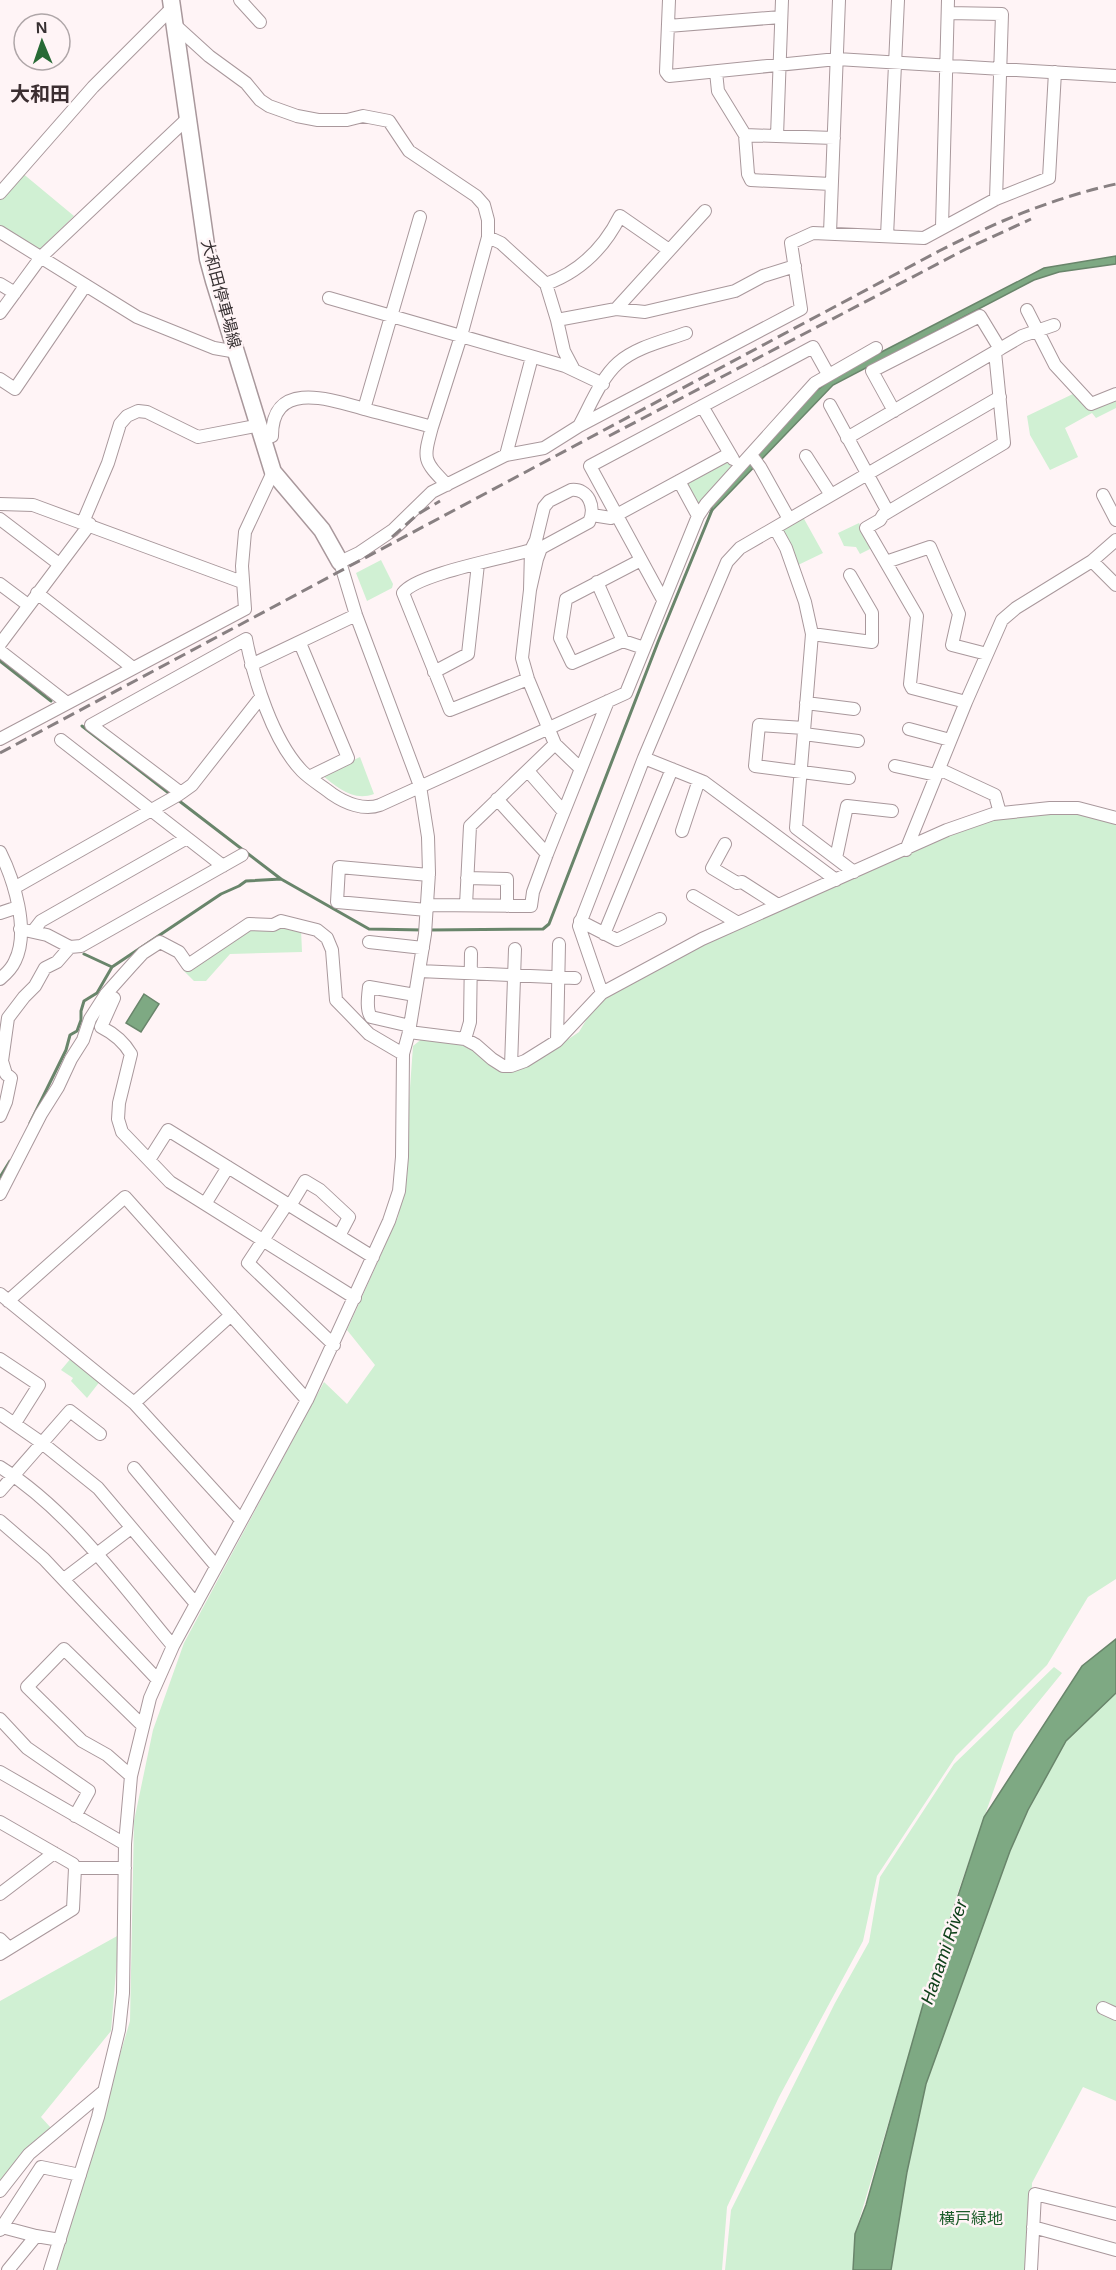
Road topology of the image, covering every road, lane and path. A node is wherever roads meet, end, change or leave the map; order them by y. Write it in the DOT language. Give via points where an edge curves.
graph roads {
  1 [pos="240,0"];
  2 [pos="669,0"];
  3 [pos="782,0"];
  4 [pos="839,0"];
  5 [pos="898,0"];
  6 [pos="172,1"];
  7 [pos="948,6"];
  8 [pos="781,17"];
  9 [pos="260,22"];
  10 [pos="176,26"];
  11 [pos="668,26"];
  12 [pos="837,59"];
  13 [pos="896,62"];
  14 [pos="779,64"];
  15 [pos="947,65"];
  16 [pos="1000,68"];
  17 [pos="716,72"];
  18 [pos="1055,72"];
  19 [pos="1116,76"];
  20 [pos="188,118"];
  21 [pos="745,135"];
  22 [pos="777,136"];
  23 [pos="834,138"];
  24 [pos="831,184"];
  25 [pos="0,193"];
  26 [pos="996,199"];
  27 [pos="705,211"];
  28 [pos="420,217"];
  29 [pos="942,227"];
  30 [pos="0,232"];
  31 [pos="830,233"];
  32 [pos="887,236"];
  33 [pos="488,237"];
  34 [pos="669,250"];
  35 [pos="41,257"];
  36 [pos="795,266"];
  37 [pos="0,284"];
  38 [pos="546,284"];
  39 [pos="85,286"];
  40 [pos="15,293"];
  41 [pos="329,298"];
  42 [pos="616,309"];
  43 [pos="1027,310"];
  44 [pos="0,314"];
  45 [pos="390,316"];
  46 [pos="557,320"];
  47 [pos="1054,325"];
  48 [pos="1038,330"];
  49 [pos="686,333"];
  50 [pos="461,336"];
  51 [pos="876,348"];
  52 [pos="997,351"];
  53 [pos="237,352"];
  54 [pos="532,357"];
  55 [pos="574,370"];
  56 [pos="828,374"];
  57 [pos="0,379"];
  58 [pos="603,384"];
  59 [pos="1116,394"];
  60 [pos="1000,397"];
  61 [pos="830,405"];
  62 [pos="702,406"];
  63 [pos="364,409"];
  64 [pos="894,411"];
  65 [pos="579,426"];
  66 [pos="432,427"];
  67 [pos="261,432"];
  68 [pos="846,438"];
  69 [pos="729,454"];
  70 [pos="506,455"];
  71 [pos="806,456"];
  72 [pos="755,460"];
  73 [pos="740,467"];
  74 [pos="273,472"];
  75 [pos="868,474"];
  76 [pos="679,482"];
  77 [pos="447,485"];
  78 [pos="831,495"];
  79 [pos="1103,495"];
  80 [pos="0,504"];
  81 [pos="888,512"];
  82 [pos="592,515"];
  83 [pos="617,516"];
  84 [pos="698,516"];
  85 [pos="0,519"];
  86 [pos="789,519"];
  87 [pos="1116,520"];
  88 [pos="87,523"];
  89 [pos="775,528"];
  90 [pos="1116,540"];
  91 [pos="531,550"];
  92 [pos="641,560"];
  93 [pos="1092,561"];
  94 [pos="340,562"];
  95 [pos="886,562"];
  96 [pos="59,564"];
  97 [pos="478,564"];
  98 [pos="850,575"];
  99 [pos="242,582"];
  100 [pos="597,582"];
  101 [pos="0,584"];
  102 [pos="1116,585"];
  103 [pos="530,590"];
  104 [pos="37,593"];
  105 [pos="663,600"];
  106 [pos="28,605"];
  107 [pos="356,615"];
  108 [pos="812,634"];
  109 [pos="623,641"];
  110 [pos="300,642"];
  111 [pos="0,644"];
  112 [pos="644,648"];
  113 [pos="0,651"];
  114 [pos="987,654"];
  115 [pos="251,665"];
  116 [pos="133,668"];
  117 [pos="434,672"];
  118 [pos="528,679"];
  119 [pos="261,697"];
  120 [pos="608,701"];
  121 [pos="966,702"];
  122 [pos="67,703"];
  123 [pos="806,703"];
  124 [pos="854,709"];
  125 [pos="548,728"];
  126 [pos="909,729"];
  127 [pos="804,731"];
  128 [pos="3,734"];
  129 [pos="61,740"];
  130 [pos="950,740"];
  131 [pos="858,741"];
  132 [pos="555,744"];
  133 [pos="644,758"];
  134 [pos="895,766"];
  135 [pos="581,769"];
  136 [pos="672,769"];
  137 [pos="528,771"];
  138 [pos="802,771"];
  139 [pos="937,772"];
  140 [pos="309,777"];
  141 [pos="849,778"];
  142 [pos="699,780"];
  143 [pos="420,786"];
  144 [pos="176,796"];
  145 [pos="497,799"];
  146 [pos="151,810"];
  147 [pos="563,811"];
  148 [pos="892,811"];
  149 [pos="1000,813"];
  150 [pos="1116,818"];
  151 [pos="682,831"];
  152 [pos="187,838"];
  153 [pos="725,844"];
  154 [pos="906,850"];
  155 [pos="0,852"];
  156 [pos="547,854"];
  157 [pos="242,855"];
  158 [pos="836,858"];
  159 [pos="223,866"];
  160 [pos="4,869"];
  161 [pos="854,872"];
  162 [pos="429,875"];
  163 [pos="467,878"];
  164 [pos="836,880"];
  165 [pos="14,888"];
  166 [pos="693,896"];
  167 [pos="466,905"];
  168 [pos="777,905"];
  169 [pos="507,906"];
  170 [pos="18,907"];
  171 [pos="427,907"];
  172 [pos="0,913"];
  173 [pos="660,919"];
  174 [pos="580,921"];
  175 [pos="738,923"];
  176 [pos="34,930"];
  177 [pos="20,934"];
  178 [pos="604,934"];
  179 [pos="369,942"];
  180 [pos="64,944"];
  181 [pos="559,944"];
  182 [pos="423,948"];
  183 [pos="515,949"];
  184 [pos="471,953"];
  185 [pos="419,970"];
  186 [pos="470,973"];
  187 [pos="514,975"];
  188 [pos="558,977"];
  189 [pos="575,978"];
  190 [pos="0,979"];
  191 [pos="602,993"];
  192 [pos="106,994"];
  193 [pos="415,995"];
  194 [pos="409,1029"];
  195 [pos="465,1039"];
  196 [pos="557,1041"];
  197 [pos="403,1054"];
  198 [pos="511,1066"];
  199 [pos="0,1116"];
  200 [pos="149,1160"];
  201 [pos="228,1167"];
  202 [pos="0,1194"];
  203 [pos="205,1204"];
  204 [pos="289,1205"];
  205 [pos="339,1236"];
  206 [pos="263,1240"];
  207 [pos="373,1257"];
  208 [pos="4,1298"];
  209 [pos="355,1298"];
  210 [pos="231,1315"];
  211 [pos="334,1344"];
  212 [pos="0,1359"];
  213 [pos="307,1400"];
  214 [pos="134,1403"];
  215 [pos="0,1414"];
  216 [pos="15,1423"];
  217 [pos="100,1434"];
  218 [pos="42,1443"];
  219 [pos="0,1467"];
  220 [pos="134,1468"];
  221 [pos="14,1476"];
  222 [pos="0,1491"];
  223 [pos="241,1520"];
  224 [pos="0,1521"];
  225 [pos="131,1528"];
  226 [pos="96,1555"];
  227 [pos="216,1566"];
  228 [pos="64,1579"];
  229 [pos="196,1604"];
  230 [pos="173,1646"];
  231 [pos="157,1678"];
  232 [pos="0,1719"];
  233 [pos="142,1726"];
  234 [pos="0,1772"];
  235 [pos="131,1776"];
  236 [pos="75,1816"];
  237 [pos="1,1824"];
  238 [pos="125,1844"];
  239 [pos="54,1853"];
  240 [pos="75,1868"];
  241 [pos="125,1868"];
  242 [pos="0,1894"];
  243 [pos="3,1947"];
  244 [pos="1103,2008"];
  245 [pos="1116,2014"];
  246 [pos="104,2091"];
  247 [pos="80,2175"];
  248 [pos="0,2191"];
  249 [pos="1116,2214"];
  250 [pos="1033,2227"];
  251 [pos="1,2229"];
  252 [pos="36,2236"];
  253 [pos="60,2240"];
  254 [pos="1116,2250"];
  255 [pos="8,2270"];
  256 [pos="50,2270"];
  257 [pos="1031,2270"];
  1 -- 9 [label="street"];
  2 -- 11 [label="street"];
  3 -- 8 [label="street"];
  4 -- 12 [label="street"];
  5 -- 13 [label="street"];
  6 -- 10 [label="main road, 大和田停車場線"];
  6 -- 25 [label="street" via="169,10 65,118"];
  7 -- 15 [label="street"];
  7 -- 16 [label="street" via="1002,14"];
  8 -- 11 [label="street"];
  8 -- 14 [label="street"];
  10 -- 20 [label="main road, 大和田停車場線"];
  10 -- 33 [label="street" via="269,106 318,120 363,116 389,122 409,151 476,195 484,205"];
  11 -- 17 [label="street" via="669,76"];
  12 -- 13 [label="street"];
  12 -- 14 [label="street"];
  12 -- 23 [label="street"];
  13 -- 15 [label="street"];
  13 -- 32 [label="street"];
  14 -- 17 [label="street"];
  14 -- 22 [label="street"];
  15 -- 16 [label="street"];
  15 -- 29 [label="street"];
  16 -- 18 [label="street"];
  16 -- 26 [label="street"];
  17 -- 21 [label="street" via="718,91"];
  18 -- 19 [label="street"];
  18 -- 26 [label="street" via="1049,178"];
  20 -- 35 [label="street"];
  20 -- 53 [label="main road, 大和田停車場線" via="208,259"];
  21 -- 22 [label="street"];
  21 -- 24 [label="street" via="751,180"];
  22 -- 23 [label="street"];
  23 -- 24 [label="street"];
  24 -- 31 [label="street"];
  26 -- 29 [label="street"];
  27 -- 34 [label="street"];
  28 -- 45 [label="street"];
  29 -- 32 [label="street" via="924,238"];
  30 -- 35 [label="street"];
  31 -- 32 [label="street"];
  31 -- 36 [label="street" via="813,233 791,243"];
  33 -- 38 [label="street" via="501,243"];
  33 -- 50 [label="street"];
  34 -- 38 [label="street" via="620,216 605,242 591,255 564,277"];
  34 -- 42 [label="street"];
  35 -- 39 [label="street"];
  35 -- 40 [label="street"];
  36 -- 42 [label="street" via="763,276 735,291 645,312"];
  36 -- 65 [label="street" via="801,309"];
  37 -- 40 [label="street"];
  38 -- 46 [label="street"];
  39 -- 53 [label="street" via="137,316 214,348"];
  39 -- 57 [label="street" via="15,389"];
  40 -- 44 [label="street"];
  41 -- 45 [label="street"];
  42 -- 46 [label="street"];
  43 -- 48 [label="street"];
  45 -- 50 [label="street"];
  45 -- 63 [label="street"];
  46 -- 55 [label="street" via="564,351"];
  47 -- 48 [label="street"];
  48 -- 52 [label="street"];
  48 -- 59 [label="street" via="1056,365 1091,405"];
  49 -- 58 [label="street" via="618,363"];
  50 -- 54 [label="street"];
  50 -- 66 [label="street"];
  51 -- 56 [label="street"];
  52 -- 60 [label="street"];
  52 -- 64 [label="street"];
  52 -- 64 [label="street" via="980,316 872,371"];
  53 -- 67 [label="main road, 大和田停車場線"];
  54 -- 55 [label="street"];
  54 -- 70 [label="street"];
  55 -- 58 [label="street"];
  56 -- 62 [label="street" via="813,347"];
  56 -- 72 [label="street" via="815,383"];
  58 -- 65 [label="street"];
  60 -- 75 [label="street"];
  60 -- 81 [label="street" via="1004,443"];
  61 -- 68 [label="street"];
  62 -- 69 [label="street"];
  62 -- 83 [label="street" via="590,466"];
  63 -- 66 [label="street"];
  63 -- 67 [label="street" via="339,400 297,399 278,409 272,436"];
  64 -- 68 [label="street"];
  65 -- 70 [label="street" via="544,448"];
  66 -- 77 [label="street" via="426,458"];
  67 -- 74 [label="main road, 大和田停車場線"];
  67 -- 88 [label="street" via="198,437 147,412 127,416 120,424"];
  68 -- 75 [label="street"];
  69 -- 73 [label="street"];
  69 -- 76 [label="street"];
  70 -- 77 [label="street"];
  71 -- 78 [label="street"];
  72 -- 73 [label="street"];
  72 -- 86 [label="street"];
  73 -- 84 [label="street"];
  74 -- 94 [label="main road, 大和田停車場線" via="322,530"];
  74 -- 99 [label="street" via="245,531"];
  75 -- 78 [label="street"];
  75 -- 81 [label="street"];
  76 -- 83 [label="street"];
  76 -- 84 [label="street"];
  77 -- 94 [label="street" via="429,495 393,530"];
  78 -- 86 [label="street"];
  79 -- 87 [label="street"];
  80 -- 88 [label="street" via="33,505"];
  81 -- 95 [label="street" via="866,528"];
  82 -- 83 [label="street"];
  82 -- 91 [label="street" via="589,499 580,491 571,490 549,501"];
  82 -- 103 [label="street" via="589,522 541,548"];
  83 -- 92 [label="street"];
  84 -- 105 [label="street"];
  85 -- 96 [label="street"];
  86 -- 89 [label="street"];
  88 -- 96 [label="street"];
  88 -- 99 [label="street"];
  89 -- 108 [label="street" via="790,559"];
  89 -- 133 [label="street" via="740,548 727,562"];
  90 -- 93 [label="street"];
  91 -- 97 [label="street"];
  91 -- 103 [label="street"];
  92 -- 100 [label="street"];
  92 -- 105 [label="street"];
  93 -- 102 [label="street"];
  93 -- 114 [label="street" via="1005,617"];
  94 -- 107 [label="street"];
  95 -- 114 [label="street" via="930,547 959,614 952,645"];
  95 -- 121 [label="street" via="917,616 912,688"];
  96 -- 104 [label="street"];
  97 -- 117 [label="street" via="468,654"];
  97 -- 117 [label="street" via="404,590"];
  98 -- 108 [label="street" via="872,613 872,642"];
  99 -- 116 [label="street" via="245,609"];
  100 -- 109 [label="street"];
  100 -- 109 [label="street" via="567,599 560,638 572,663"];
  101 -- 106 [label="street"];
  103 -- 118 [label="street" via="522,658"];
  104 -- 106 [label="street"];
  104 -- 116 [label="street"];
  105 -- 112 [label="street"];
  106 -- 111 [label="street"];
  107 -- 110 [label="street"];
  107 -- 143 [label="street"];
  108 -- 123 [label="street"];
  109 -- 112 [label="street"];
  110 -- 115 [label="street"];
  110 -- 140 [label="street" via="348,758"];
  112 -- 120 [label="street" via="626,693"];
  113 -- 122 [label="street"];
  114 -- 121 [label="street"];
  115 -- 119 [label="street"];
  115 -- 144 [label="street" via="246,639 92,724"];
  116 -- 122 [label="street"];
  117 -- 118 [label="street" via="450,710"];
  118 -- 125 [label="street"];
  119 -- 140 [label="street" via="293,758"];
  119 -- 144 [label="street" via="192,784"];
  120 -- 125 [label="street"];
  120 -- 135 [label="street"];
  121 -- 130 [label="street"];
  122 -- 128 [label="street"];
  123 -- 124 [label="street"];
  123 -- 127 [label="street"];
  125 -- 132 [label="street"];
  125 -- 143 [label="street"];
  126 -- 130 [label="street"];
  127 -- 131 [label="street"];
  127 -- 138 [label="street"];
  127 -- 138 [label="street" via="759,725 754,766"];
  129 -- 146 [label="street"];
  130 -- 139 [label="street"];
  132 -- 135 [label="street"];
  132 -- 137 [label="street"];
  133 -- 136 [label="street"];
  133 -- 174 [label="street"];
  134 -- 139 [label="street"];
  135 -- 147 [label="street"];
  136 -- 142 [label="street"];
  136 -- 178 [label="street"];
  137 -- 145 [label="street"];
  137 -- 147 [label="street"];
  138 -- 141 [label="street"];
  138 -- 158 [label="street" via="796,828"];
  139 -- 149 [label="street" via="995,795"];
  139 -- 154 [label="street"];
  140 -- 143 [label="street" via="336,797 359,806 374,807"];
  142 -- 151 [label="street"];
  142 -- 164 [label="street"];
  143 -- 162 [label="street"];
  144 -- 146 [label="street"];
  145 -- 156 [label="street"];
  145 -- 163 [label="street" via="470,826"];
  146 -- 152 [label="street"];
  146 -- 165 [label="street"];
  147 -- 156 [label="street"];
  148 -- 158 [label="street" via="847,806"];
  149 -- 150 [label="street" via="1078,808"];
  149 -- 154 [label="street" via="947,830"];
  152 -- 159 [label="street"];
  152 -- 176 [label="street" via="41,921"];
  153 -- 168 [label="street" via="712,868"];
  154 -- 161 [label="street"];
  155 -- 160 [label="street"];
  156 -- 169 [label="street" via="531,906"];
  157 -- 159 [label="street"];
  158 -- 161 [label="street"];
  159 -- 180 [label="street" via="81,946"];
  160 -- 165 [label="street"];
  161 -- 164 [label="street"];
  162 -- 171 [label="street"];
  162 -- 171 [label="street" via="339,867 337,902"];
  163 -- 167 [label="street"];
  163 -- 169 [label="street" via="507,879"];
  164 -- 168 [label="street"];
  165 -- 170 [label="street"];
  166 -- 175 [label="street"];
  167 -- 169 [label="street"];
  167 -- 171 [label="street"];
  168 -- 175 [label="street"];
  170 -- 172 [label="street"];
  170 -- 177 [label="street"];
  171 -- 182 [label="street"];
  173 -- 178 [label="street" via="617,940"];
  174 -- 178 [label="street"];
  174 -- 191 [label="street"];
  175 -- 191 [label="street"];
  176 -- 177 [label="street"];
  176 -- 180 [label="street"];
  177 -- 190 [label="street" via="15,961"];
  179 -- 182 [label="street"];
  180 -- 199 [label="street" via="57,962 45,968 8,1018 2,1061 11,1078"];
  181 -- 188 [label="street"];
  182 -- 185 [label="street"];
  183 -- 187 [label="street"];
  184 -- 186 [label="street"];
  185 -- 186 [label="street"];
  185 -- 193 [label="street"];
  186 -- 187 [label="street"];
  186 -- 195 [label="street" via="470,1022"];
  187 -- 188 [label="street"];
  187 -- 198 [label="street"];
  188 -- 189 [label="street"];
  188 -- 196 [label="street"];
  191 -- 196 [label="street"];
  192 -- 197 [label="street" via="143,953 160,942 179,952 188,965 249,924 273,925 281,921 317,930 327,939 332,950 336,1000 369,1034"];
  192 -- 200 [label="street" via="114,998 101,1027 112,1032 131,1054 118,1119 122,1132"];
  192 -- 202 [label="street"];
  193 -- 194 [label="street"];
  193 -- 194 [label="street" via="369,987 371,1017"];
  194 -- 195 [label="street"];
  194 -- 197 [label="street"];
  195 -- 198 [label="street" via="503,1066"];
  196 -- 198 [label="street"];
  197 -- 207 [label="street" via="399,1191"];
  200 -- 201 [label="street" via="168,1130"];
  200 -- 203 [label="street" via="170,1182"];
  201 -- 203 [label="street"];
  201 -- 204 [label="street"];
  203 -- 206 [label="street"];
  204 -- 205 [label="street"];
  204 -- 205 [label="street" via="305,1181 320,1190 349,1217"];
  204 -- 206 [label="street"];
  205 -- 207 [label="street"];
  206 -- 209 [label="street"];
  206 -- 211 [label="street" via="248,1263"];
  207 -- 209 [label="street"];
  208 -- 210 [label="street" via="125,1197"];
  208 -- 214 [label="street"];
  209 -- 211 [label="street"];
  210 -- 213 [label="street"];
  210 -- 214 [label="street"];
  211 -- 213 [label="street"];
  212 -- 216 [label="street" via="39,1385"];
  213 -- 223 [label="street"];
  214 -- 223 [label="street"];
  215 -- 216 [label="street"];
  216 -- 218 [label="street"];
  217 -- 218 [label="street" via="70,1411"];
  218 -- 221 [label="street"];
  218 -- 225 [label="street" via="98,1488"];
  219 -- 221 [label="street"];
  220 -- 227 [label="street"];
  221 -- 222 [label="street"];
  221 -- 226 [label="street" via="72,1527"];
  223 -- 227 [label="street"];
  224 -- 228 [label="street"];
  225 -- 226 [label="street"];
  225 -- 229 [label="street"];
  226 -- 228 [label="street"];
  226 -- 230 [label="street"];
  227 -- 229 [label="street"];
  228 -- 231 [label="street"];
  229 -- 230 [label="street"];
  230 -- 231 [label="street"];
  231 -- 233 [label="street"];
  232 -- 236 [label="street" via="27,1748 89,1791"];
  233 -- 235 [label="street"];
  233 -- 235 [label="street" via="64,1650 27,1687 82,1741 107,1755"];
  234 -- 236 [label="street"];
  235 -- 238 [label="street"];
  236 -- 238 [label="street"];
  237 -- 239 [label="street"];
  238 -- 241 [label="street"];
  239 -- 240 [label="street"];
  239 -- 242 [label="street"];
  240 -- 241 [label="street"];
  240 -- 243 [label="street" via="73,1908"];
  241 -- 246 [label="street" via="123,1993 119,2030"];
  244 -- 245 [label="street"];
  246 -- 247 [label="street"];
  246 -- 248 [label="street" via="29,2154"];
  247 -- 251 [label="street" via="41,2167"];
  247 -- 253 [label="street"];
  249 -- 250 [label="street" via="1035,2194"];
  250 -- 254 [label="street"];
  250 -- 257 [label="street"];
  251 -- 252 [label="street"];
  252 -- 253 [label="street"];
  252 -- 255 [label="street"];
  253 -- 256 [label="street"];
}
